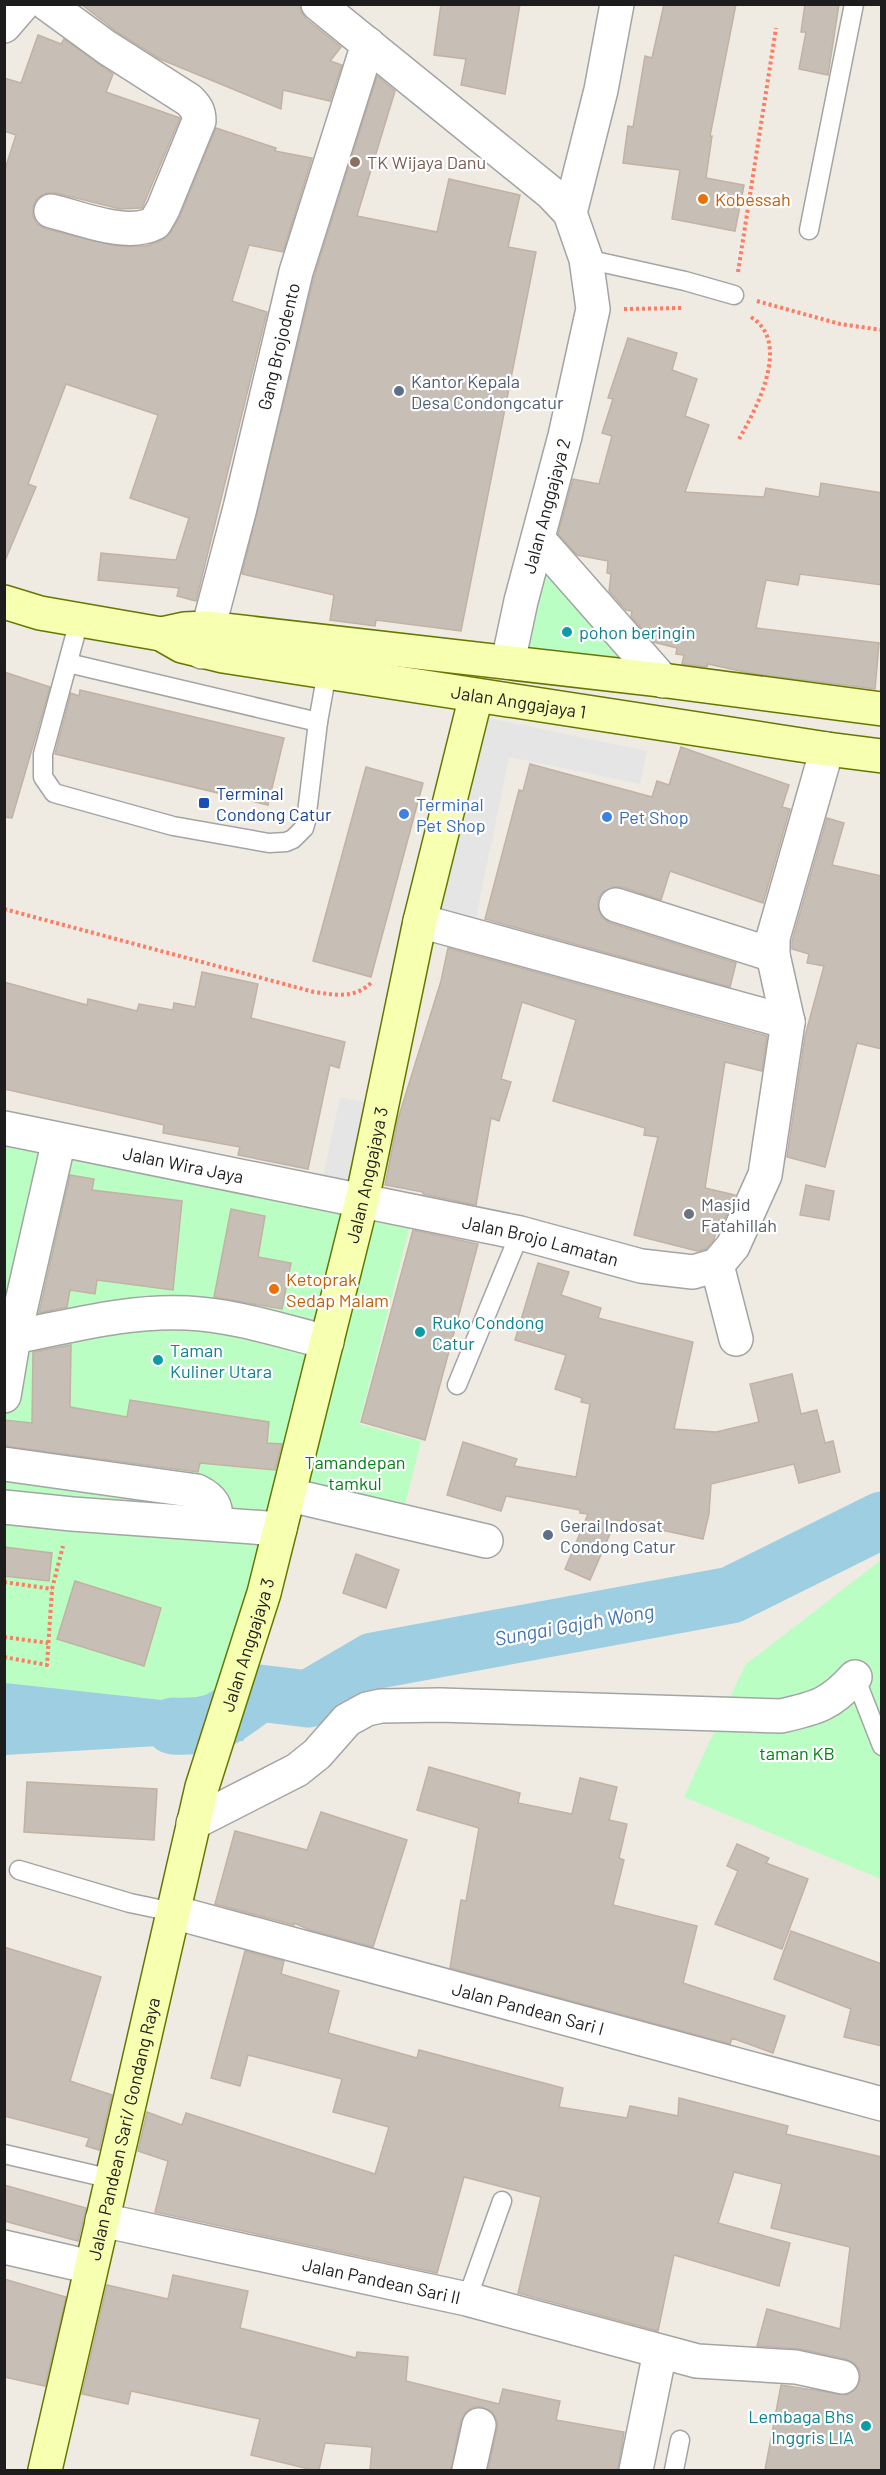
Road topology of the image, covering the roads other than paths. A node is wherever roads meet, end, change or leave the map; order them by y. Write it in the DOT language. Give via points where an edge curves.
graph roads {
  1 [pos="23,4"];
  2 [pos="47,4"];
  3 [pos="617,4"];
  4 [pos="854,4"];
  5 [pos="327,8"];
  6 [pos="4,26"];
  7 [pos="368,44"];
  8 [pos="51,211"];
  9 [pos="570,213"];
  10 [pos="809,230"];
  11 [pos="586,259"];
  12 [pos="734,295"];
  13 [pos="538,539"];
  14 [pos="4,602"];
  15 [pos="80,621"];
  16 [pos="204,640"];
  17 [pos="508,662"];
  18 [pos="68,663"];
  19 [pos="327,672"];
  20 [pos="663,681"];
  21 [pos="476,696"];
  22 [pos="882,709"];
  23 [pos="318,722"];
  24 [pos="827,749"];
  25 [pos="882,756"];
  26 [pos="616,905"];
  27 [pos="420,921"];
  28 [pos="773,955"];
  29 [pos="788,1023"];
  30 [pos="4,1128"];
  31 [pos="59,1140"];
  32 [pos="363,1200"];
  33 [pos="520,1233"];
  34 [pos="717,1266"];
  35 [pos="14,1337"];
  36 [pos="736,1339"];
  37 [pos="327,1341"];
  38 [pos="457,1385"];
  39 [pos="4,1396"];
  40 [pos="4,1464"];
  41 [pos="290,1496"];
  42 [pos="4,1507"];
  43 [pos="216,1524"];
  44 [pos="280,1529"];
  45 [pos="486,1541"];
  46 [pos="855,1677"];
  47 [pos="882,1746"];
  48 [pos="202,1787"];
  49 [pos="194,1823"];
  50 [pos="19,1870"];
  51 [pos="173,1912"];
  52 [pos="882,2104"];
  53 [pos="4,2154"];
  54 [pos="112,2179"];
  55 [pos="502,2201"];
  56 [pos="102,2220"];
  57 [pos="4,2247"];
  58 [pos="91,2267"];
  59 [pos="467,2299"];
  60 [pos="660,2352"];
  61 [pos="842,2377"];
  62 [pos="479,2425"];
  63 [pos="680,2440"];
  64 [pos="45,2470"];
  65 [pos="469,2470"];
  66 [pos="636,2470"];
  67 [pos="674,2470"];
  1 -- 6 [label="street"];
  2 -- 8 [label="street" via="189,100 199,115 155,223 135,230"];
  3 -- 9 [label="street" via="601,90"];
  4 -- 10 [label="lane"];
  5 -- 7 [label="street, Jalan Anggajaya 2"];
  7 -- 9 [label="street, Jalan Anggajaya 2"];
  7 -- 16 [label="street, Gang Brojodento" via="296,272"];
  9 -- 11 [label="street, Jalan Anggajaya 2"];
  11 -- 12 [label="lane"];
  11 -- 13 [label="street, Jalan Anggajaya 2" via="593,309"];
  13 -- 17 [label="street, Jalan Anggajaya 2"];
  13 -- 20 [label="street"];
  14 -- 15 [label="main road, Jalan Anggajaya 1"];
  15 -- 16 [label="main road, Jalan Anggajaya 1" via="161,634 182,646"];
  15 -- 18 [label="lane"];
  16 -- 17 [label="main road, Jalan Anggajaya 1"];
  16 -- 19 [label="main road, Jalan Anggajaya 1"];
  17 -- 20 [label="main road, Jalan Anggajaya 1"];
  18 -- 23 [label="lane"];
  18 -- 23 [label="lane" via="43,754 43,777 48,786 54,792 173,826 269,843 293,839 306,821"];
  19 -- 21 [label="main road, Jalan Anggajaya 1"];
  19 -- 23 [label="lane"];
  20 -- 22 [label="main road, Jalan Anggajaya 1"];
  21 -- 24 [label="main road, Jalan Anggajaya 1"];
  21 -- 27 [label="main road, Jalan Anggajaya 3"];
  24 -- 25 [label="main road, Jalan Anggajaya 1"];
  24 -- 28 [label="street" via="773,938"];
  26 -- 28 [label="street"];
  27 -- 29 [label="street"];
  27 -- 32 [label="main road, Jalan Anggajaya 3"];
  28 -- 29 [label="street"];
  29 -- 34 [label="street" via="765,1175 733,1246"];
  30 -- 31 [label="street, Jalan Wira Jaya"];
  31 -- 32 [label="street, Jalan Wira Jaya"];
  31 -- 35 [label="street"];
  32 -- 33 [label="street, Jalan Brojo Lamatan"];
  32 -- 37 [label="main road, Jalan Anggajaya 3"];
  33 -- 34 [label="street, Jalan Brojo Lamatan" via="641,1266 693,1272"];
  33 -- 38 [label="lane"];
  34 -- 36 [label="street"];
  35 -- 37 [label="street" via="108,1318 185,1312"];
  35 -- 39 [label="street"];
  37 -- 41 [label="main road, Jalan Anggajaya 3"];
  40 -- 43 [label="street" via="197,1491 210,1497 217,1511"];
  41 -- 44 [label="main road, Jalan Anggajaya 3"];
  41 -- 45 [label="street"];
  42 -- 43 [label="street"];
  43 -- 44 [label="street"];
  44 -- 48 [label="main road, Jalan Anggajaya 3" via="264,1593"];
  46 -- 47 [label="lane"];
  46 -- 49 [label="street" via="841,1693 819,1707 781,1716 440,1705 367,1709 347,1720 297,1770"];
  48 -- 49 [label="main road, Jalan Pandean Sari/ Gondang Raya"];
  49 -- 51 [label="main road, Jalan Pandean Sari/ Gondang Raya"];
  50 -- 51 [label="lane"];
  51 -- 52 [label="street, Jalan Pandean Sari I"];
  51 -- 54 [label="main road, Jalan Pandean Sari/ Gondang Raya"];
  53 -- 54 [label="lane"];
  54 -- 56 [label="main road, Jalan Pandean Sari/ Gondang Raya"];
  55 -- 59 [label="lane"];
  56 -- 58 [label="main road, Jalan Pandean Sari/ Gondang Raya"];
  56 -- 59 [label="street, Jalan Pandean Sari II"];
  57 -- 58 [label="street"];
  58 -- 64 [label="main road, Jalan Pandean Sari/ Gondang Raya"];
  59 -- 60 [label="street, Jalan Pandean Sari II"];
  60 -- 61 [label="street, Jalan Pandean Sari II" via="697,2361 796,2367"];
  60 -- 66 [label="street"];
  62 -- 65 [label="street"];
  63 -- 67 [label="lane"];
}
